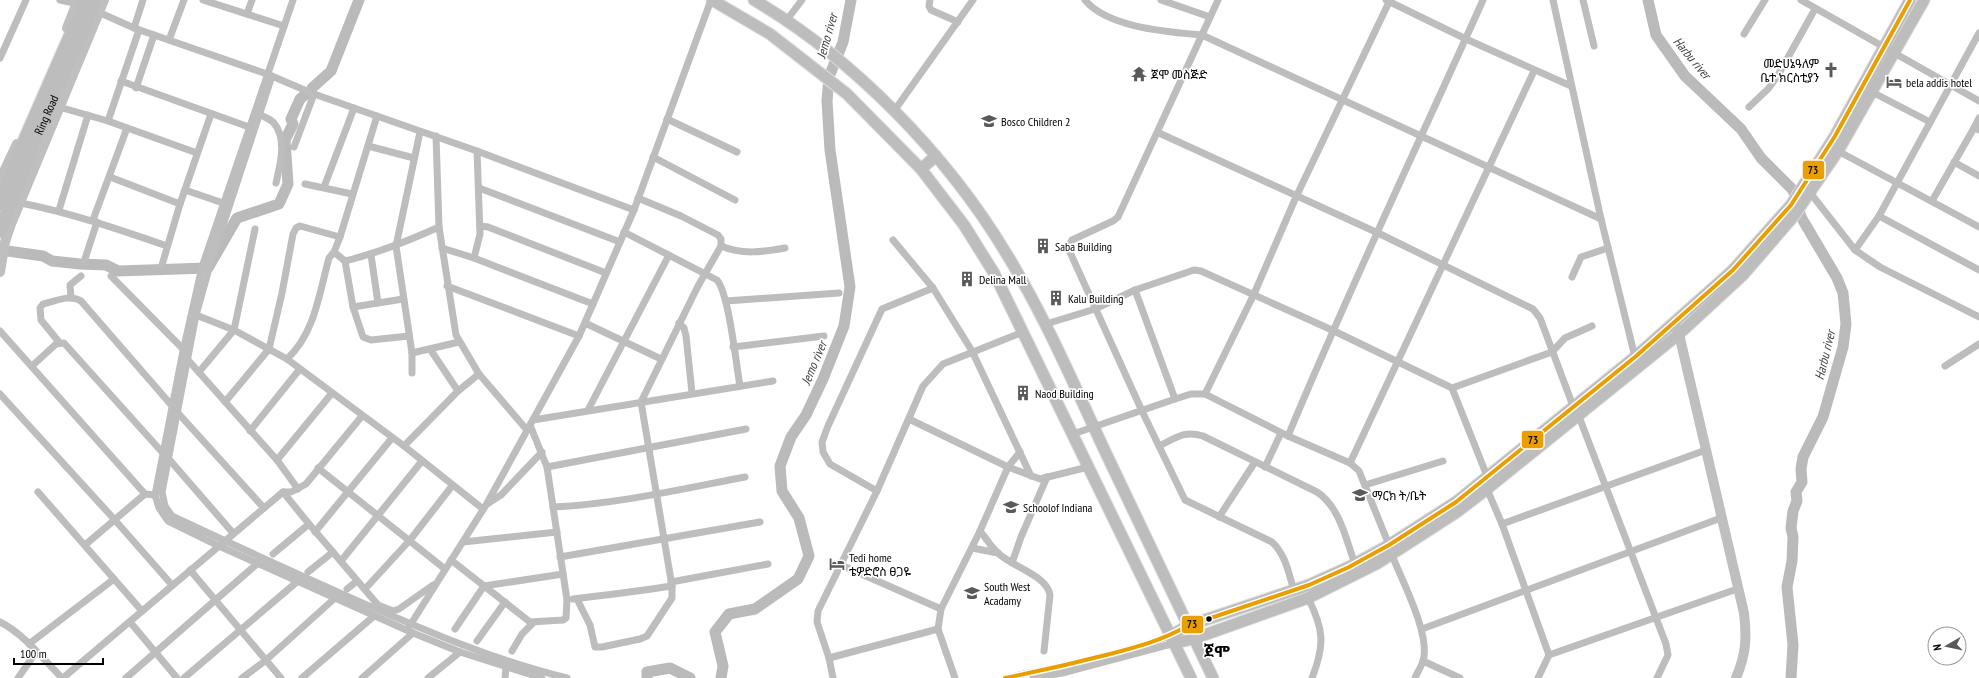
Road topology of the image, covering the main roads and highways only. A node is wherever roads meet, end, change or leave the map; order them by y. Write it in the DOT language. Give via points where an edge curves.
graph roads {
  1 [pos="711,0"];
  2 [pos="754,0"];
  3 [pos="1910,0"];
  4 [pos="1924,0"];
  5 [pos="87,4"];
  6 [pos="936,156"];
  7 [pos="921,169"];
  8 [pos="1804,191"];
  9 [pos="0,204"];
  10 [pos="1795,206"];
  11 [pos="2,236"];
  12 [pos="1576,410"];
  13 [pos="1511,462"];
  14 [pos="1391,550"];
  15 [pos="1177,604"];
  16 [pos="1207,620"];
  17 [pos="1187,626"];
  18 [pos="1207,634"];
  19 [pos="1193,639"];
  20 [pos="1172,640"];
  21 [pos="1203,658"];
  22 [pos="1191,678"];
  23 [pos="1213,678"];
  1 -- 7 [label="main road" via="770,34 847,94"];
  2 -- 6 [label="main road" via="841,61 894,111"];
  3 -- 8 [label="main road"];
  4 -- 8 [label="main road" via="1838,151"];
  5 -- 9 [label="highway, Ring Road" via="26,137"];
  5 -- 11 [label="highway, Ring Road" via="35,139"];
  6 -- 7 [label="main road"];
  6 -- 15 [label="main road" via="1006,252 1046,324"];
  7 -- 20 [label="main road" via="964,226 994,272"];
  8 -- 10 [label="main road"];
  10 -- 12 [label="main road" via="1733,270"];
  10 -- 12 [label="main road" via="1793,217 1743,275 1679,334"];
  12 -- 13 [label="main road"];
  13 -- 14 [label="main road" via="1487,476"];
  13 -- 14 [label="main road" via="1487,489 1457,512"];
  14 -- 16 [label="main road" via="1294,591"];
  14 -- 18 [label="main road" via="1308,598"];
  15 -- 16 [label="main road" via="1188,616"];
  15 -- 17 [label="main road"];
  16 -- 17 [label="main road"];
  17 -- 19 [label="main road"];
  17 -- 20 [label="main road"];
  18 -- 19 [label="main road"];
  18 -- 21 [label="main road"];
  19 -- 20 [label="main road"];
  19 -- 21 [label="main road"];
  20 -- 22 [label="main road"];
  21 -- 23 [label="main road"];
}
